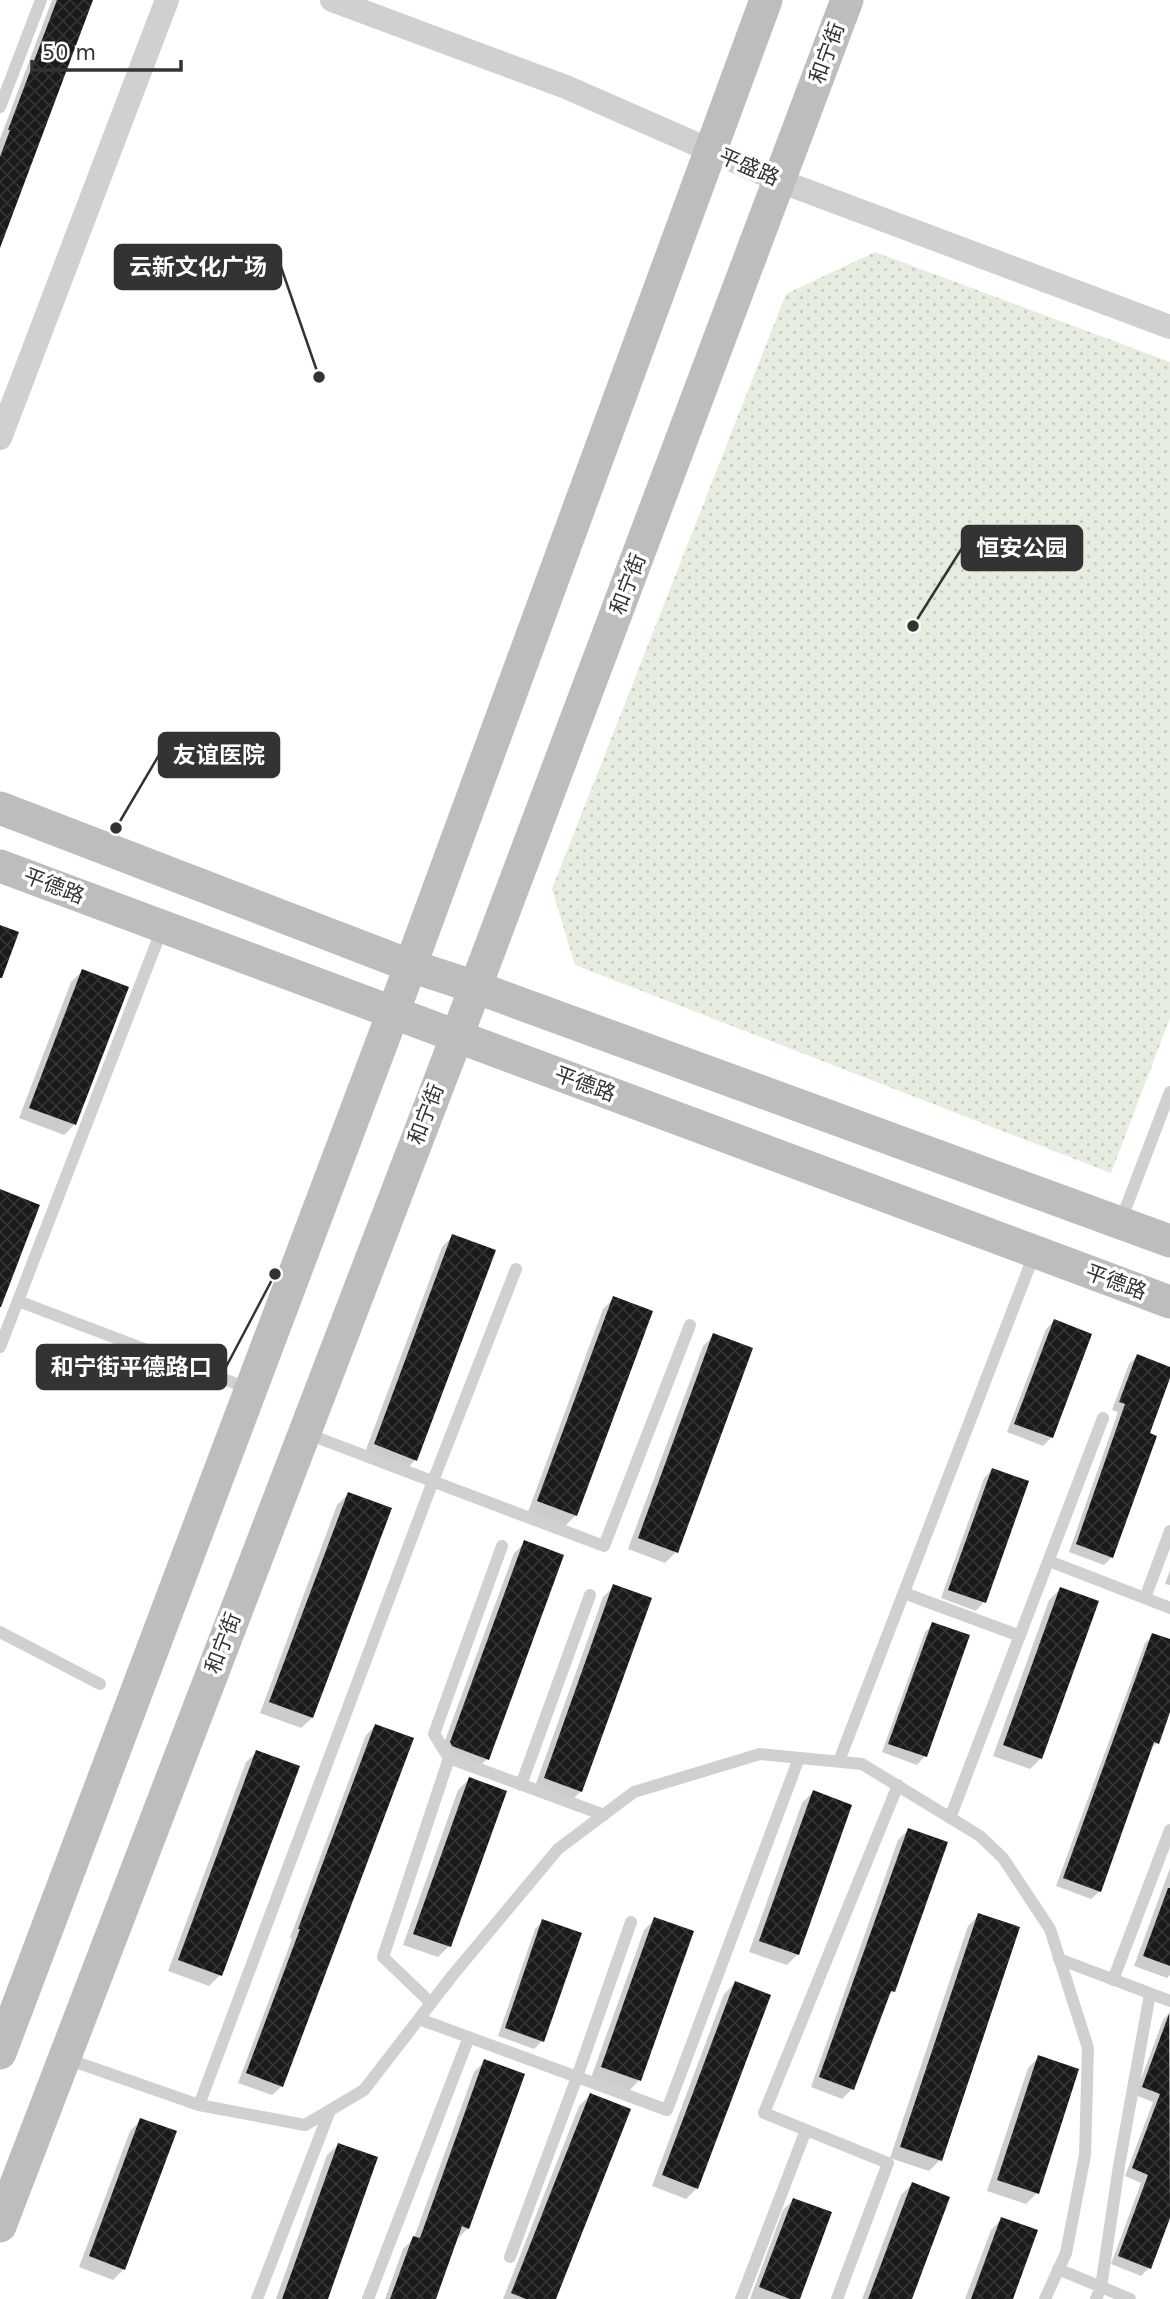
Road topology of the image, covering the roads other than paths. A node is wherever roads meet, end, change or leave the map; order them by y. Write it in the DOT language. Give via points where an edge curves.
graph roads {
  1 [pos="41,0"];
  2 [pos="167,0"];
  3 [pos="332,0"];
  4 [pos="766,0"];
  5 [pos="847,0"];
  6 [pos="0,107"];
  7 [pos="710,150"];
  8 [pos="780,181"];
  9 [pos="1170,327"];
  10 [pos="0,438"];
  11 [pos="0,808"];
  12 [pos="0,866"];
  13 [pos="163,926"];
  14 [pos="411,965"];
  15 [pos="475,987"];
  16 [pos="393,1013"];
  17 [pos="457,1036"];
  18 [pos="1170,1092"];
  19 [pos="1120,1223"];
  20 [pos="1170,1241"];
  21 [pos="1035,1252"];
  22 [pos="516,1269"];
  23 [pos="18,1301"];
  24 [pos="1170,1302"];
  25 [pos="690,1325"];
  26 [pos="0,1346"];
  27 [pos="251,1390"];
  28 [pos="1103,1418"];
  29 [pos="303,1433"];
  30 [pos="433,1481"];
  31 [pos="1170,1531"];
  32 [pos="502,1546"];
  33 [pos="1049,1561"];
  34 [pos="904,1593"];
  35 [pos="590,1595"];
  36 [pos="1145,1598"];
  37 [pos="1170,1608"];
  38 [pos="0,1632"];
  39 [pos="1020,1636"];
  40 [pos="100,1684"];
  41 [pos="449,1758"];
  42 [pos="799,1758"];
  43 [pos="839,1761"];
  44 [pos="521,1785"];
  45 [pos="898,1785"];
  46 [pos="604,1815"];
  47 [pos="950,1818"];
  48 [pos="1170,1830"];
  49 [pos="631,1922"];
  50 [pos="1059,1959"];
  51 [pos="1113,1980"];
  52 [pos="1150,1994"];
  53 [pos="1170,2001"];
  54 [pos="431,2003"];
  55 [pos="419,2019"];
  56 [pos="469,2038"];
  57 [pos="0,2053"];
  58 [pos="64,2058"];
  59 [pos="577,2077"];
  60 [pos="199,2105"];
  61 [pos="330,2110"];
  62 [pos="806,2130"];
  63 [pos="0,2226"];
  64 [pos="510,2257"];
  65 [pos="1058,2269"];
  66 [pos="1098,2293"];
  67 [pos="257,2299"];
  68 [pos="368,2299"];
  69 [pos="741,2299"];
  70 [pos="837,2299"];
  71 [pos="1045,2299"];
  72 [pos="1130,2299"];
  1 -- 6 [label="lane"];
  2 -- 10 [label="street"];
  3 -- 7 [label="street, 平盛路" via="566,87"];
  4 -- 7 [label="main road"];
  5 -- 8 [label="main road, 和宁街"];
  7 -- 8 [label="street, 平盛路"];
  7 -- 14 [label="main road"];
  8 -- 9 [label="street, 平盛路"];
  8 -- 15 [label="main road, 和宁街"];
  11 -- 14 [label="main road"];
  12 -- 13 [label="main road, 平德路"];
  13 -- 16 [label="main road, 平德路"];
  13 -- 23 [label="lane"];
  14 -- 15 [label="main road"];
  14 -- 16 [label="main road"];
  15 -- 17 [label="main road, 和宁街"];
  15 -- 19 [label="main road"];
  16 -- 17 [label="main road, 平德路"];
  16 -- 27 [label="main road"];
  17 -- 21 [label="main road, 平德路"];
  17 -- 29 [label="main road, 和宁街"];
  18 -- 19 [label="lane"];
  19 -- 20 [label="main road"];
  21 -- 24 [label="main road, 平德路"];
  21 -- 34 [label="lane"];
  22 -- 30 [label="lane"];
  23 -- 26 [label="lane"];
  23 -- 27 [label="lane"];
  25 -- 30 [label="lane" via="604,1545"];
  27 -- 57 [label="main road"];
  28 -- 33 [label="lane"];
  29 -- 30 [label="lane"];
  29 -- 58 [label="main road, 和宁街"];
  30 -- 60 [label="lane"];
  31 -- 36 [label="lane"];
  32 -- 41 [label="lane" via="434,1734"];
  33 -- 36 [label="lane"];
  33 -- 39 [label="lane"];
  34 -- 39 [label="lane"];
  34 -- 43 [label="lane"];
  35 -- 44 [label="lane"];
  36 -- 37 [label="lane"];
  38 -- 40 [label="lane"];
  39 -- 47 [label="lane"];
  41 -- 44 [label="lane"];
  41 -- 54 [label="lane" via="383,1956"];
  42 -- 43 [label="lane"];
  42 -- 46 [label="lane" via="760,1754 634,1792"];
  42 -- 59 [label="lane" via="667,2110"];
  43 -- 45 [label="lane" via="862,1764"];
  44 -- 46 [label="lane"];
  45 -- 47 [label="lane"];
  45 -- 62 [label="lane" via="764,2113"];
  46 -- 54 [label="lane" via="558,1849"];
  47 -- 50 [label="lane" via="1003,1857 1050,1929"];
  48 -- 51 [label="lane"];
  49 -- 59 [label="lane"];
  50 -- 51 [label="lane"];
  50 -- 65 [label="lane" via="1088,2048 1085,2155 1066,2253"];
  51 -- 52 [label="lane"];
  52 -- 53 [label="lane"];
  52 -- 66 [label="lane"];
  54 -- 55 [label="lane"];
  55 -- 56 [label="lane"];
  55 -- 61 [label="lane" via="364,2090"];
  56 -- 59 [label="lane"];
  56 -- 68 [label="lane"];
  58 -- 60 [label="lane"];
  58 -- 63 [label="main road, 和宁街"];
  59 -- 64 [label="lane"];
  60 -- 61 [label="lane" via="305,2125"];
  61 -- 67 [label="lane"];
  62 -- 69 [label="lane"];
  62 -- 70 [label="lane" via="888,2163"];
  65 -- 66 [label="lane"];
  65 -- 71 [label="lane"];
  66 -- 72 [label="lane"];
}
